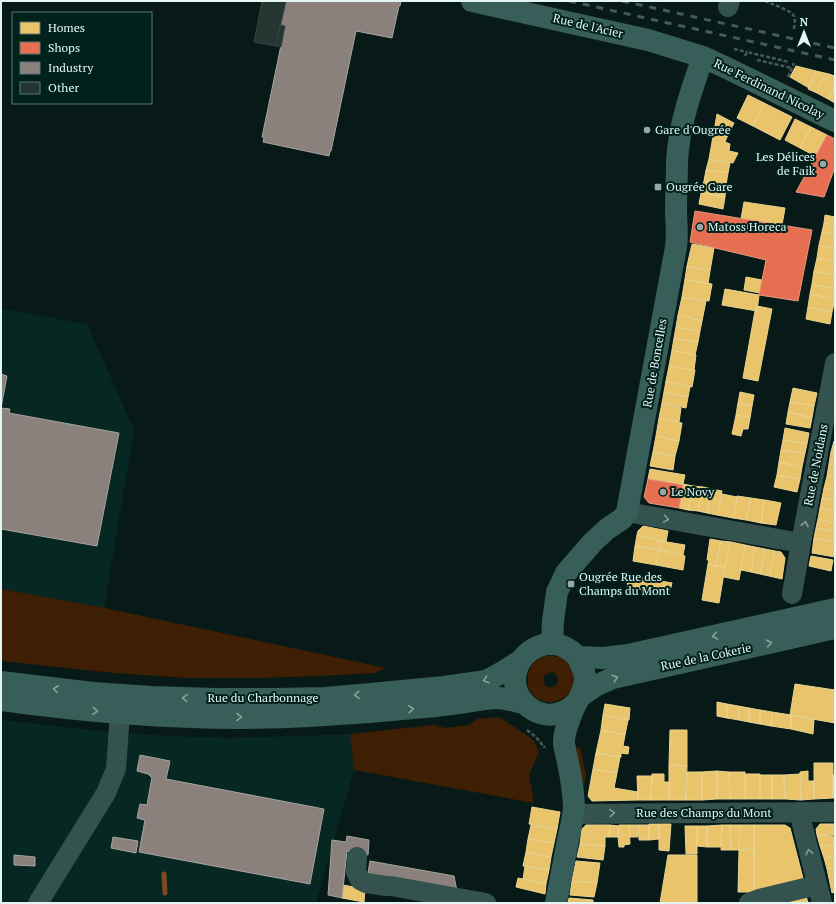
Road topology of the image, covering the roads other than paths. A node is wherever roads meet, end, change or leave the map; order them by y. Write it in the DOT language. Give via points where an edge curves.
graph roads {
  1 [pos="472,1"];
  2 [pos="702,57"];
  3 [pos="835,121"];
  4 [pos="835,363"];
  5 [pos="627,512"];
  6 [pos="801,544"];
  7 [pos="792,594"];
  8 [pos="835,609"];
  9 [pos="835,628"];
  10 [pos="552,644"];
  11 [pos="577,657"];
  12 [pos="520,661"];
  13 [pos="1,682"];
  14 [pos="579,699"];
  15 [pos="1,700"];
  16 [pos="531,708"];
  17 [pos="120,713"];
  18 [pos="564,742"];
  19 [pos="799,812"];
  20 [pos="835,812"];
  21 [pos="573,814"];
  22 [pos="357,857"];
  23 [pos="820,894"];
  24 [pos="38,903"];
  25 [pos="486,903"];
  26 [pos="556,903"];
  27 [pos="749,903"];
  1 -- 2 [label="main road, Rue de l'Acier" via="648,40"];
  2 -- 3 [label="main road, Rue Ferdinand Nicolay"];
  2 -- 5 [label="main road, Rue de Boncelles" via="688,99 682,128 677,160 678,236"];
  6 -- 4 [label="street, Rue de Noidans, one-way"];
  5 -- 6 [label="street, one-way"];
  5 -- 10 [label="main road" via="593,542 566,573 557,592"];
  6 -- 7 [label="street, Rue de Noidans"];
  8 -- 11 [label="main road, Rue de la Cokerie, one-way" via="628,655 603,658"];
  14 -- 9 [label="main road, Rue de la Cokerie, one-way" via="595,686 613,678"];
  10 -- 11 [label="main road" via="565,648"];
  10 -- 12 [label="main road" via="534,648"];
  11 -- 14 [label="main road" via="585,680"];
  12 -- 13 [label="main road, Rue du Charbonnage, one-way" via="486,681 325,698 152,697"];
  12 -- 16 [label="main road" via="515,674 516,689"];
  14 -- 16 [label="main road" via="571,707 557,714 544,714"];
  14 -- 18 [label="main road"];
  15 -- 17 [label="main road, Rue du Charbonnage, one-way"];
  17 -- 16 [label="main road, Rue du Charbonnage, one-way" via="254,718 360,713 489,698 500,698"];
  16 -- 18 [label="main road"];
  17 -- 24 [label="street" via="116,768 106,793"];
  18 -- 21 [label="main road" via="572,784"];
  19 -- 20 [label="street, Rue des Champs du Mont"];
  21 -- 19 [label="street, Rue des Champs du Mont, one-way"];
  23 -- 19 [label="street, one-way"];
  21 -- 26 [label="main road"];
  22 -- 25 [label="street" via="356,872 360,880 366,883"];
  23 -- 27 [label="street" via="759,899"];
}
